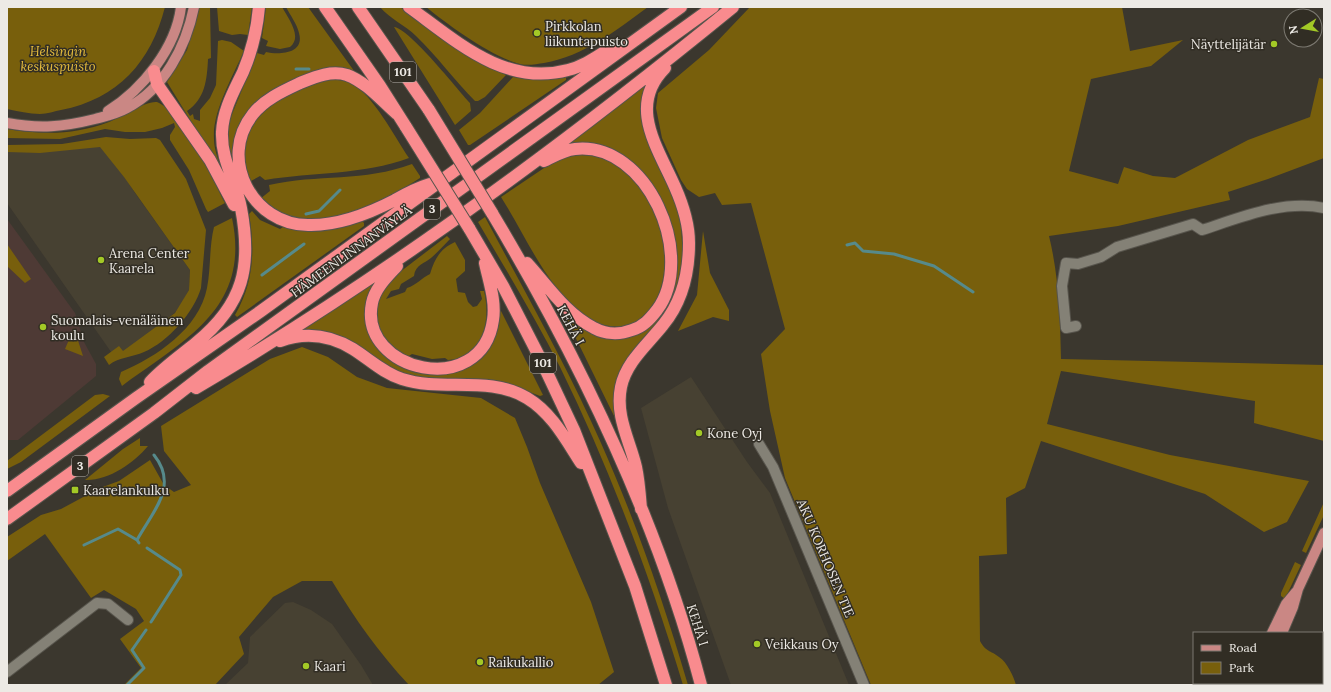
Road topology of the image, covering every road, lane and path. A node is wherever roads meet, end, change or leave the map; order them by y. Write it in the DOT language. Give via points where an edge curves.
graph roads {
  1 [pos="181,7"];
  2 [pos="194,7"];
  3 [pos="259,7"];
  4 [pos="324,7"];
  5 [pos="358,7"];
  6 [pos="409,7"];
  7 [pos="681,7"];
  8 [pos="712,7"];
  9 [pos="733,7"];
  10 [pos="700,34"];
  11 [pos="154,71"];
  12 [pos="157,84"];
  13 [pos="397,114"];
  14 [pos="96,118"];
  15 [pos="7,123"];
  16 [pos="525,169"];
  17 [pos="437,182"];
  18 [pos="1324,208"];
  19 [pos="243,225"];
  20 [pos="514,249"];
  21 [pos="481,250"];
  22 [pos="412,251"];
  23 [pos="1076,326"];
  24 [pos="262,348"];
  25 [pos="136,398"];
  26 [pos="154,414"];
  27 [pos="759,444"];
  28 [pos="593,480"];
  29 [pos="7,491"];
  30 [pos="641,509"];
  31 [pos="7,520"];
  32 [pos="1324,533"];
  33 [pos="1298,589"];
  34 [pos="128,620"];
  35 [pos="1272,632"];
  36 [pos="1282,632"];
  37 [pos="7,672"];
  38 [pos="666,685"];
  39 [pos="701,685"];
  40 [pos="864,685"];
  1 -- 11 [label="main road" via="174,30"];
  2 -- 12 [label="main road" via="186,39 173,64"];
  3 -- 19 [label="highway" via="253,46 233,92 222,130 222,146"];
  4 -- 13 [label="highway, 101"];
  5 -- 20 [label="highway, KEHÄ I / 101, bridge" via="429,110"];
  6 -- 7 [label="highway" via="484,59 520,73 537,74 568,70 587,62"];
  7 -- 17 [label="highway, HÄMEENLINNANVÄYLÄ / 3"];
  8 -- 26 [label="highway, HÄMEENLINNANVÄYLÄ / 3" via="214,367"];
  9 -- 10 [label="highway"];
  10 -- 16 [label="highway"];
  10 -- 30 [label="highway" via="659,74 653,82 648,98 647,112 652,136 680,200 689,241 686,274 675,307 625,374 621,388 622,416 626,439 636,467"];
  11 -- 12 [label="highway"];
  11 -- 14 [label="main road" via="119,104"];
  12 -- 14 [label="main road" via="140,100 126,108 110,116"];
  12 -- 19 [label="highway" via="210,160"];
  13 -- 17 [label="highway" via="361,82 345,75 320,75 290,88 269,99 252,114 247,123 238,159 239,170 247,190 260,207 269,213 284,221 307,226 344,221 388,203 414,188"];
  13 -- 21 [label="highway, 101, bridge"];
  14 -- 15 [label="main road" via="43,128"];
  16 -- 20 [label="highway" via="576,149 604,152 628,167 647,188 662,212 672,252 670,277 661,304 646,323 627,332 606,333 582,322 572,313"];
  16 -- 22 [label="highway"];
  17 -- 25 [label="highway, HÄMEENLINNANVÄYLÄ / 3"];
  18 -- 23 [label="street" via="1278,208 1202,230 1193,224 1117,247 1096,259 1078,264 1066,263 1062,286 1066,328"];
  19 -- 25 [label="highway" via="246,237 245,266 241,282 230,305 202,337 165,366"];
  20 -- 30 [label="highway, KEHÄ I / 101" via="599,411"];
  21 -- 22 [label="highway" via="494,307 490,334 476,356 457,366 436,369 410,364 386,349 379,340 371,317 372,303 379,287"];
  21 -- 28 [label="highway, 101" via="541,360 574,430"];
  22 -- 24 [label="highway"];
  24 -- 26 [label="highway"];
  24 -- 28 [label="highway" via="293,336 321,336 353,348 396,377 423,384 481,385 526,397 548,415"];
  25 -- 29 [label="highway, HÄMEENLINNANVÄYLÄ / 3"];
  26 -- 31 [label="highway, HÄMEENLINNANVÄYLÄ / 3"];
  27 -- 40 [label="street, AKU KORHOSEN TIE" via="773,467"];
  28 -- 38 [label="highway, 101" via="635,586"];
  30 -- 39 [label="highway, KEHÄ I / 101" via="667,575"];
  32 -- 33 [label="main road"];
  33 -- 35 [label="main road" via="1286,604"];
  33 -- 36 [label="main road"];
  34 -- 37 [label="street" via="108,604 97,603"];
}
